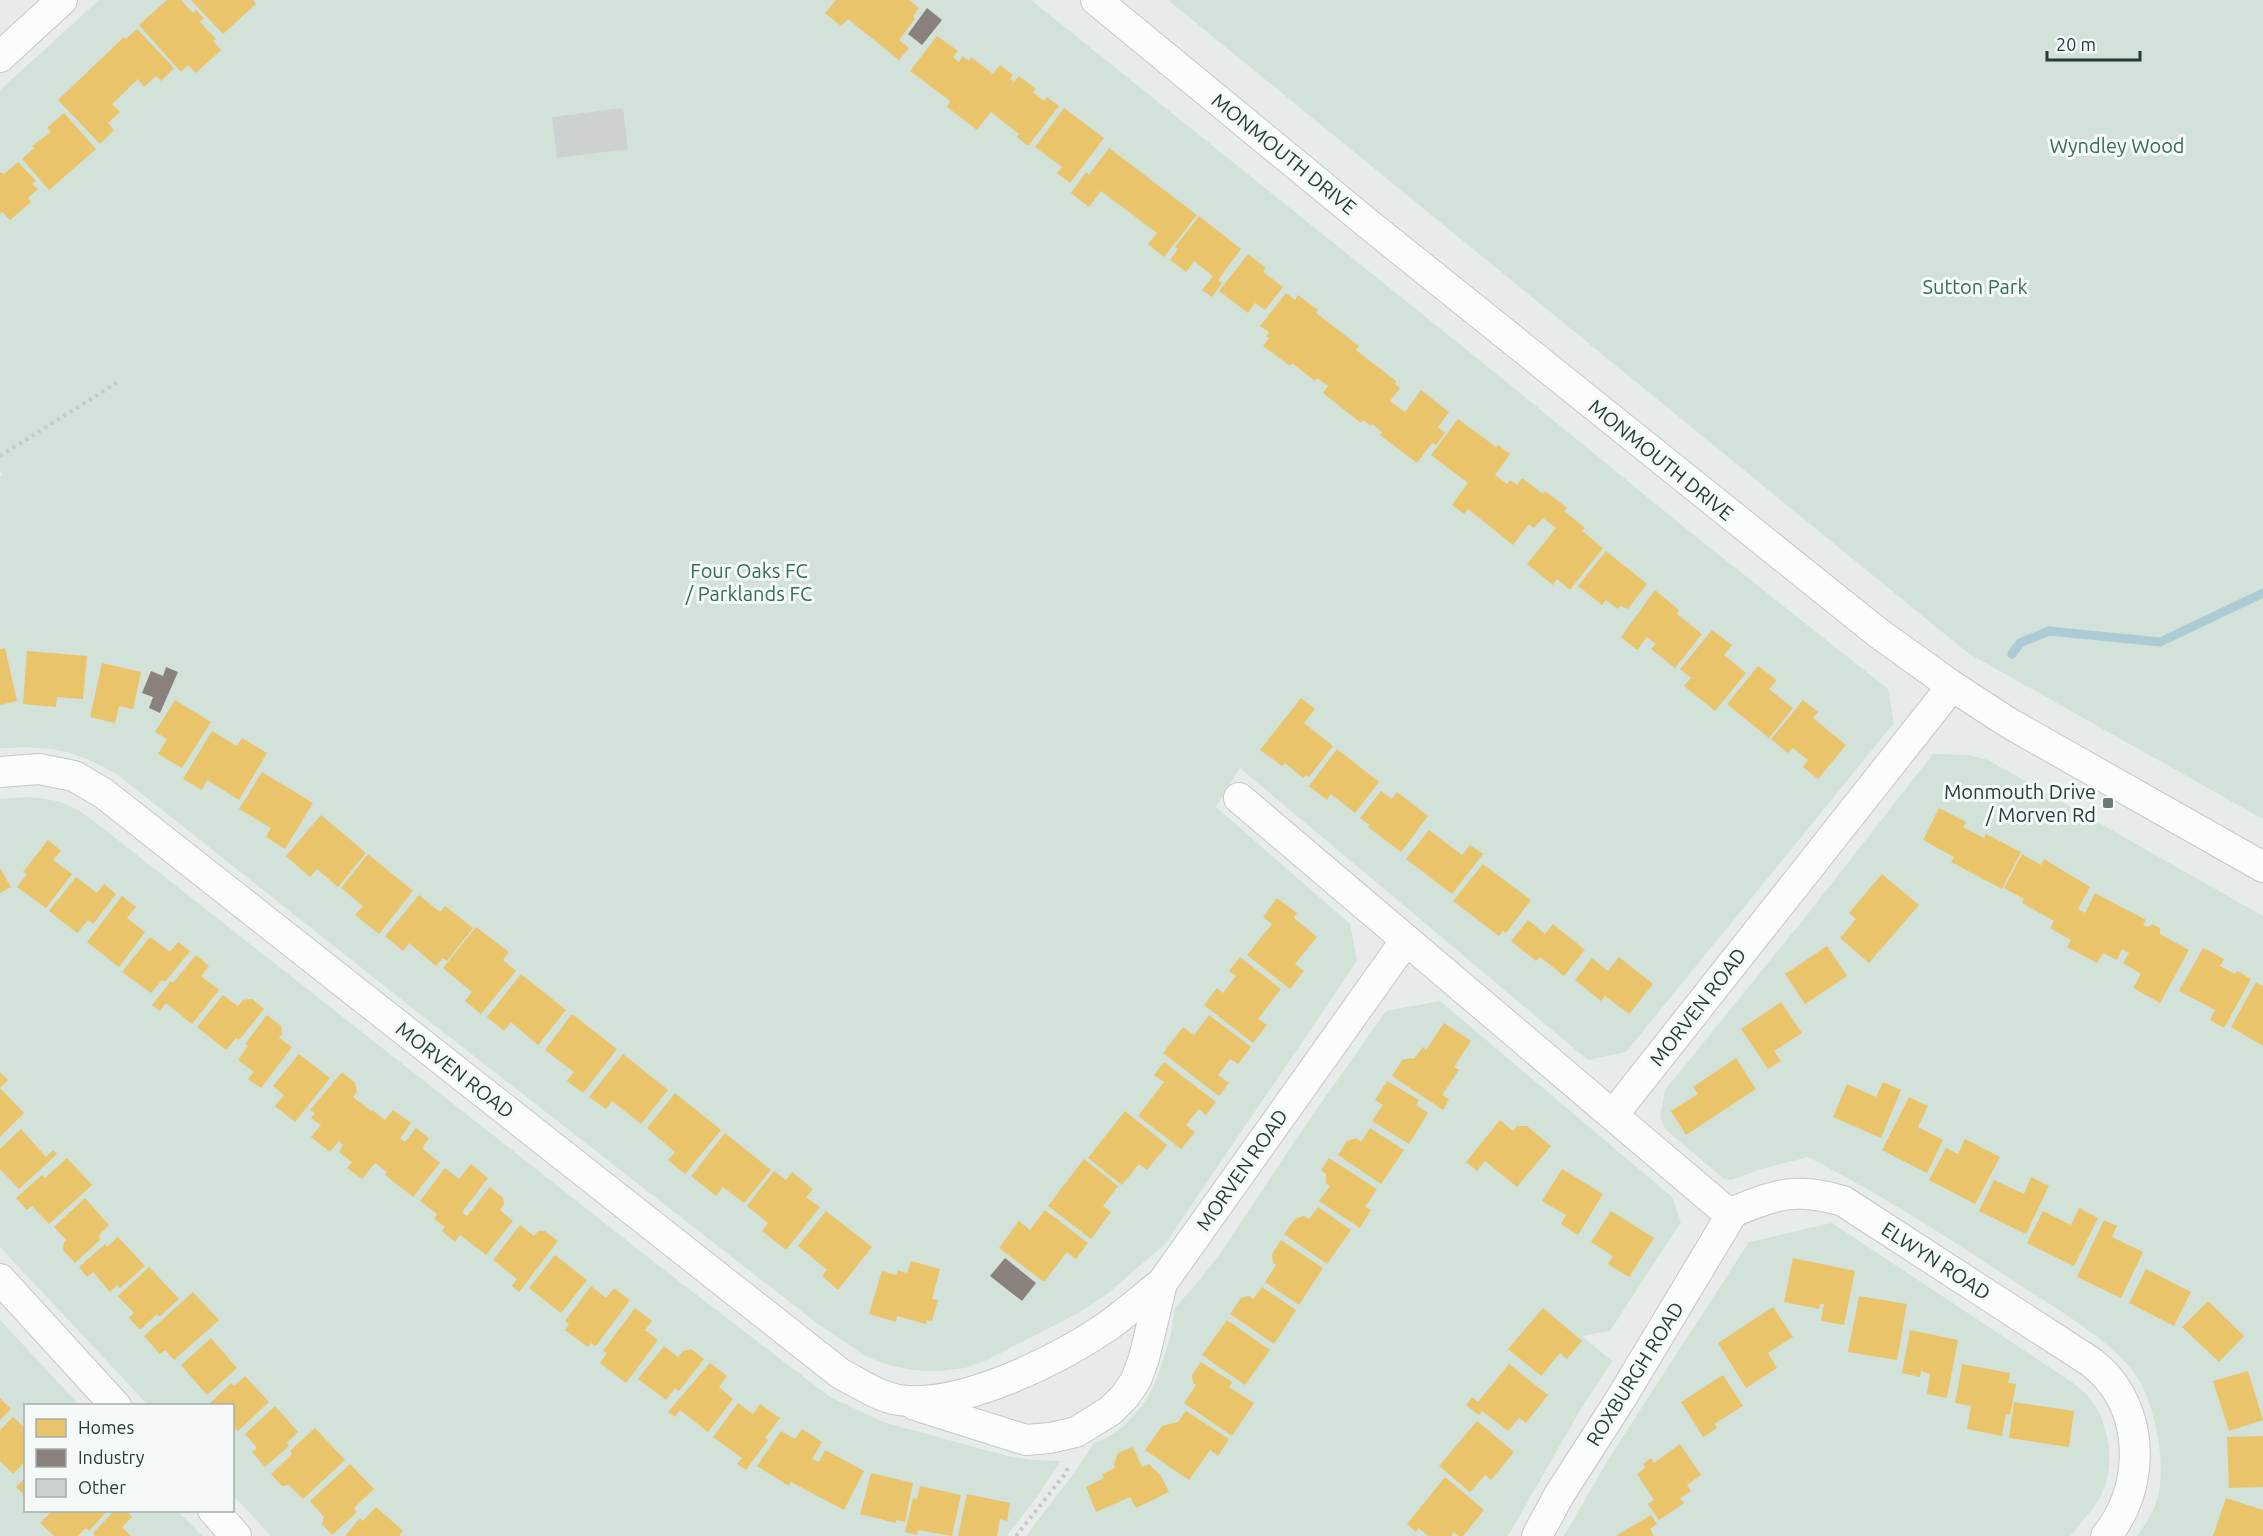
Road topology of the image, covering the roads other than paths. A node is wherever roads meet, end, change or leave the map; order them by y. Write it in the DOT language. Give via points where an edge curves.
graph roads {
  1 [pos="63,0"];
  2 [pos="1096,0"];
  3 [pos="0,57"];
  4 [pos="1952,686"];
  5 [pos="0,772"];
  6 [pos="1239,798"];
  7 [pos="2263,867"];
  8 [pos="1406,940"];
  9 [pos="1613,1115"];
  10 [pos="1733,1212"];
  11 [pos="0,1279"];
  12 [pos="1161,1283"];
  13 [pos="899,1400"];
  14 [pos="114,1404"];
  15 [pos="215,1512"];
  16 [pos="236,1536"];
  17 [pos="1537,1536"];
  18 [pos="2106,1536"];
  1 -- 3 [label="street"];
  2 -- 4 [label="street, MONMOUTH DRIVE" via="1804,575"];
  4 -- 7 [label="street, MONMOUTH DRIVE" via="2009,723"];
  4 -- 9 [label="street, MORVEN ROAD"];
  5 -- 13 [label="street, MORVEN ROAD" via="39,770 74,776 103,793 841,1374"];
  6 -- 8 [label="street"];
  8 -- 9 [label="street"];
  8 -- 12 [label="street, MORVEN ROAD"];
  9 -- 10 [label="street" via="1703,1194"];
  10 -- 17 [label="street, ROXBURGH ROAD"];
  10 -- 18 [label="street, ELWYN ROAD" via="1791,1192 1821,1194 1843,1201 2091,1362 2108,1377 2127,1410 2134,1448 2135,1473 2130,1495"];
  11 -- 14 [label="street"];
  12 -- 13 [label="street, MORVEN ROAD" via="1108,1325 1064,1353 1029,1369 955,1396"];
  12 -- 13 [label="street, MORVEN ROAD" via="1136,1380 1110,1411 1076,1431 1026,1440"];
  15 -- 16 [label="street"];
}
